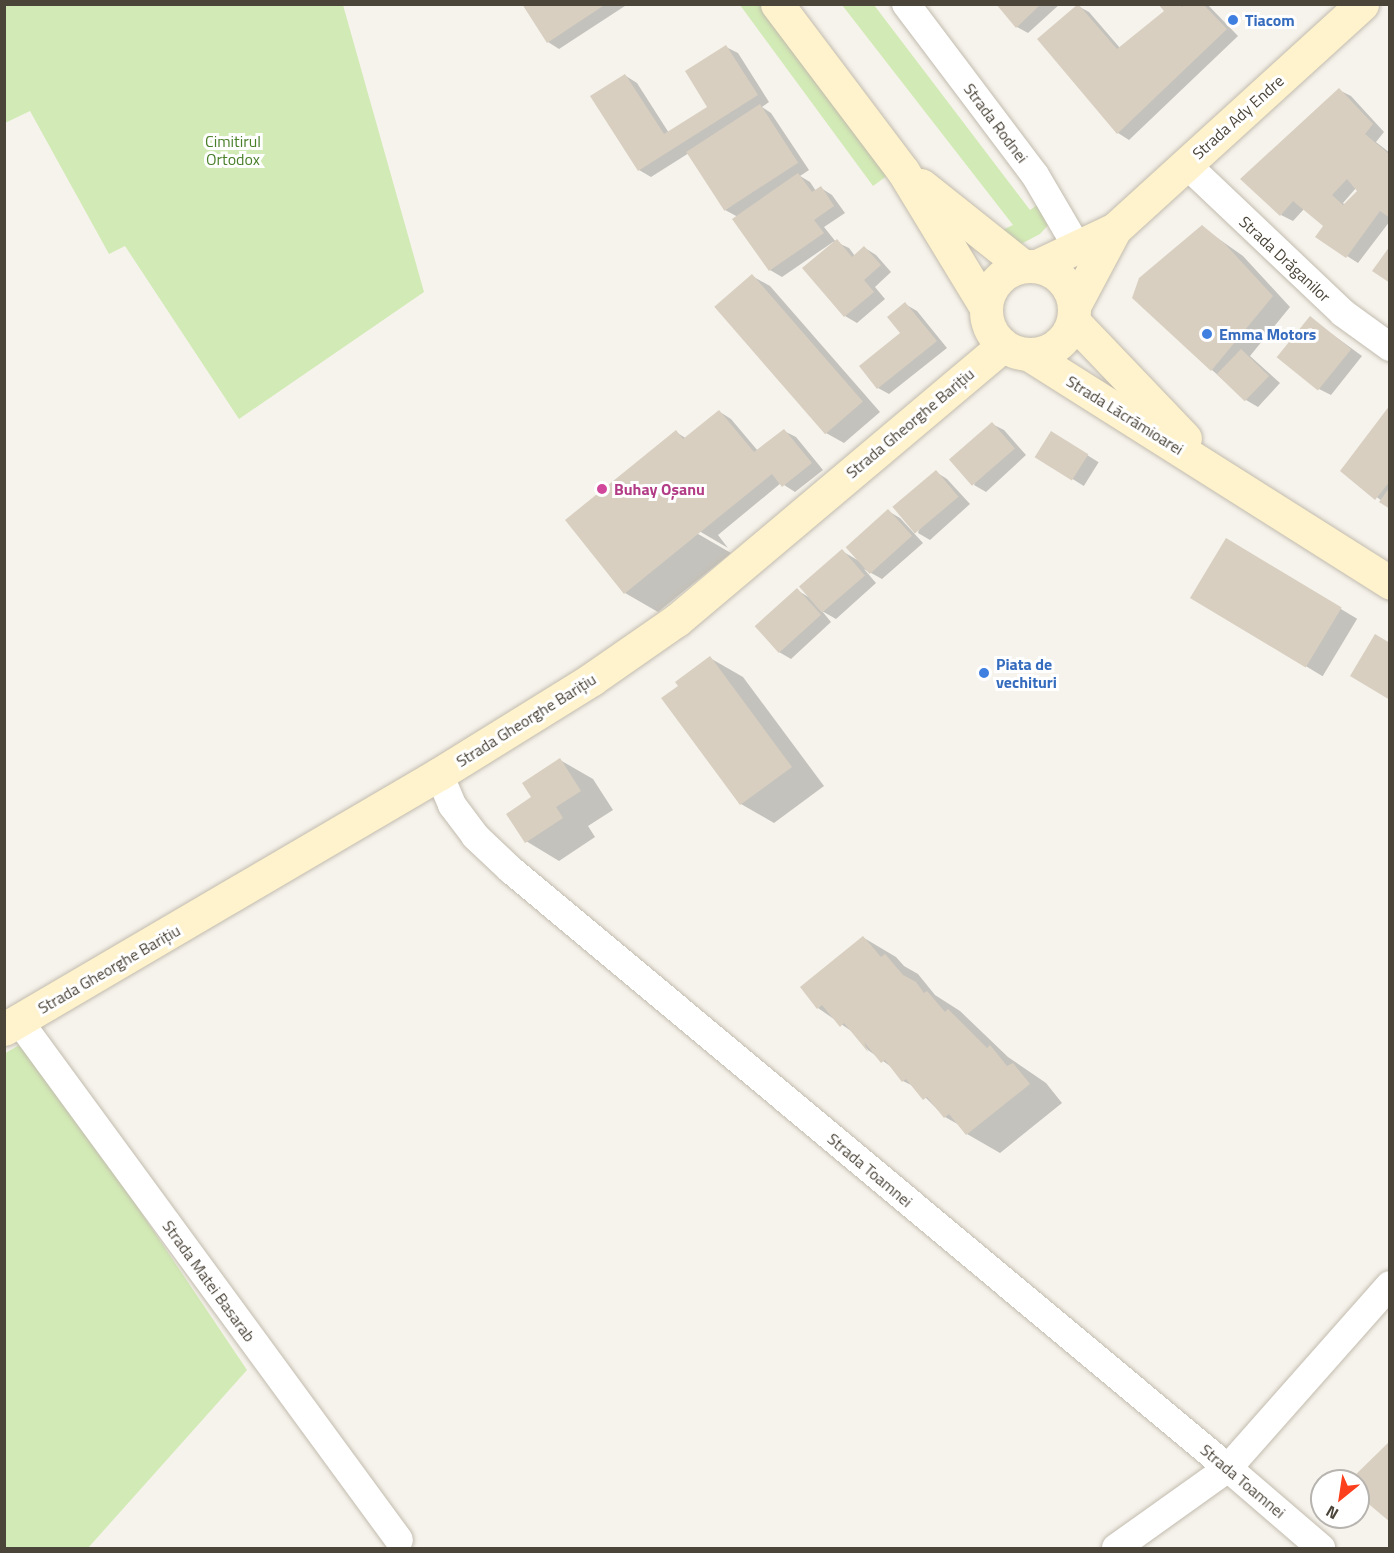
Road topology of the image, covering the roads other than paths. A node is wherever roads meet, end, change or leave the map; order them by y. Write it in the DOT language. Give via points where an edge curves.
graph roads {
  1 [pos="777,4"];
  2 [pos="906,4"];
  3 [pos="1362,4"];
  4 [pos="1186,164"];
  5 [pos="903,171"];
  6 [pos="1115,229"];
  7 [pos="1077,247"];
  8 [pos="1030,266"];
  9 [pos="985,306"];
  10 [pos="1074,314"];
  11 [pos="1389,347"];
  12 [pos="1016,350"];
  13 [pos="1219,474"];
  14 [pos="1389,583"];
  15 [pos="439,774"];
  16 [pos="12,1025"];
  17 [pos="1389,1285"];
  18 [pos="1228,1468"];
  19 [pos="399,1540"];
  20 [pos="1116,1548"];
  21 [pos="1321,1548"];
  1 -- 5 [label="main road"];
  2 -- 7 [label="street, Strada Rodnei" via="1035,175"];
  3 -- 4 [label="main road, Strada Ady Endre"];
  4 -- 6 [label="main road, Strada Ady Endre"];
  4 -- 11 [label="street, Strada Drăganilor" via="1343,313"];
  5 -- 8 [label="main road"];
  5 -- 9 [label="main road"];
  6 -- 7 [label="main road, Strada Ady Endre"];
  6 -- 10 [label="main road, Strada Ady Endre"];
  7 -- 8 [label="main road, Strada Ady Endre"];
  8 -- 9 [label="main road" via="1009,271 997,280"];
  8 -- 10 [label="main road" via="1051,271 1062,280 1071,292"];
  9 -- 12 [label="main road" via="992,334"];
  10 -- 12 [label="main road" via="1067,334 1057,345 1044,352"];
  10 -- 13 [label="main road, Strada Lăcrămioarei"];
  12 -- 13 [label="main road, Strada Lăcrămioarei"];
  12 -- 15 [label="main road, Strada Gheorghe Barițiu" via="677,620 592,679"];
  13 -- 14 [label="main road, Strada Lăcrămioarei"];
  15 -- 16 [label="main road, Strada Gheorghe Barițiu"];
  15 -- 18 [label="street, Strada Toamnei" via="452,805 469,828 511,870"];
  16 -- 19 [label="street, Strada Matei Basarab"];
  17 -- 18 [label="street"];
  18 -- 20 [label="street"];
  18 -- 21 [label="street, Strada Toamnei"];
}
